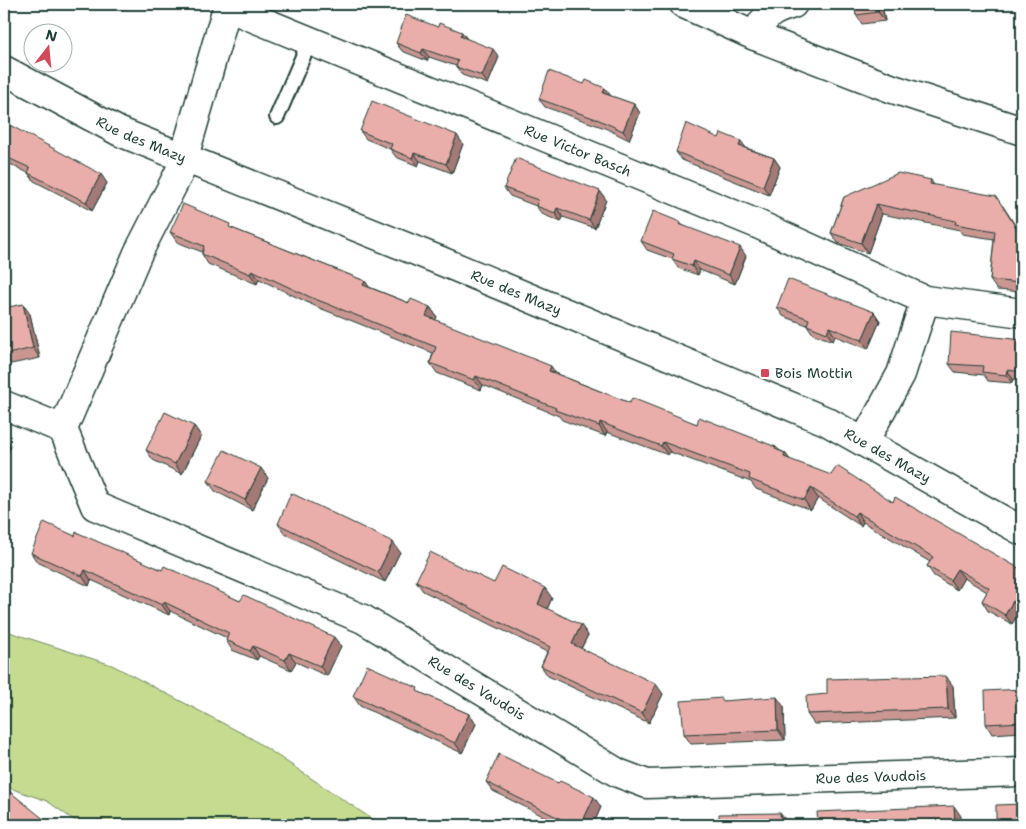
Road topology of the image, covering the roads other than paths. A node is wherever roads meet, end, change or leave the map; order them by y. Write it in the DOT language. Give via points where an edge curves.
graph roads {
  1 [pos="684,4"];
  2 [pos="793,4"];
  3 [pos="227,5"];
  4 [pos="755,36"];
  5 [pos="310,40"];
  6 [pos="4,70"];
  7 [pos="277,117"];
  8 [pos="1022,131"];
  9 [pos="182,159"];
  10 [pos="925,300"];
  11 [pos="1022,312"];
  12 [pos="4,406"];
  13 [pos="63,429"];
  14 [pos="864,442"];
  15 [pos="1022,531"];
  16 [pos="1022,772"];
  1 -- 4 [label="street"];
  2 -- 4 [label="street" via="774,10 762,21"];
  3 -- 5 [label="street, Rue Victor Basch"];
  3 -- 9 [label="street"];
  4 -- 8 [label="street" via="893,89"];
  5 -- 7 [label="lane"];
  5 -- 10 [label="street, Rue Victor Basch" via="755,223"];
  6 -- 9 [label="street, Rue des Mazy" via="120,132"];
  9 -- 13 [label="street" via="180,171 138,253"];
  9 -- 14 [label="street, Rue des Mazy" via="441,261 826,421"];
  10 -- 11 [label="street, Rue Victor Basch"];
  10 -- 14 [label="street" via="901,374"];
  12 -- 13 [label="street"];
  13 -- 16 [label="street, Rue des Vaudois" via="95,506 363,619 618,773 647,784"];
  14 -- 15 [label="street, Rue des Mazy"];
}
